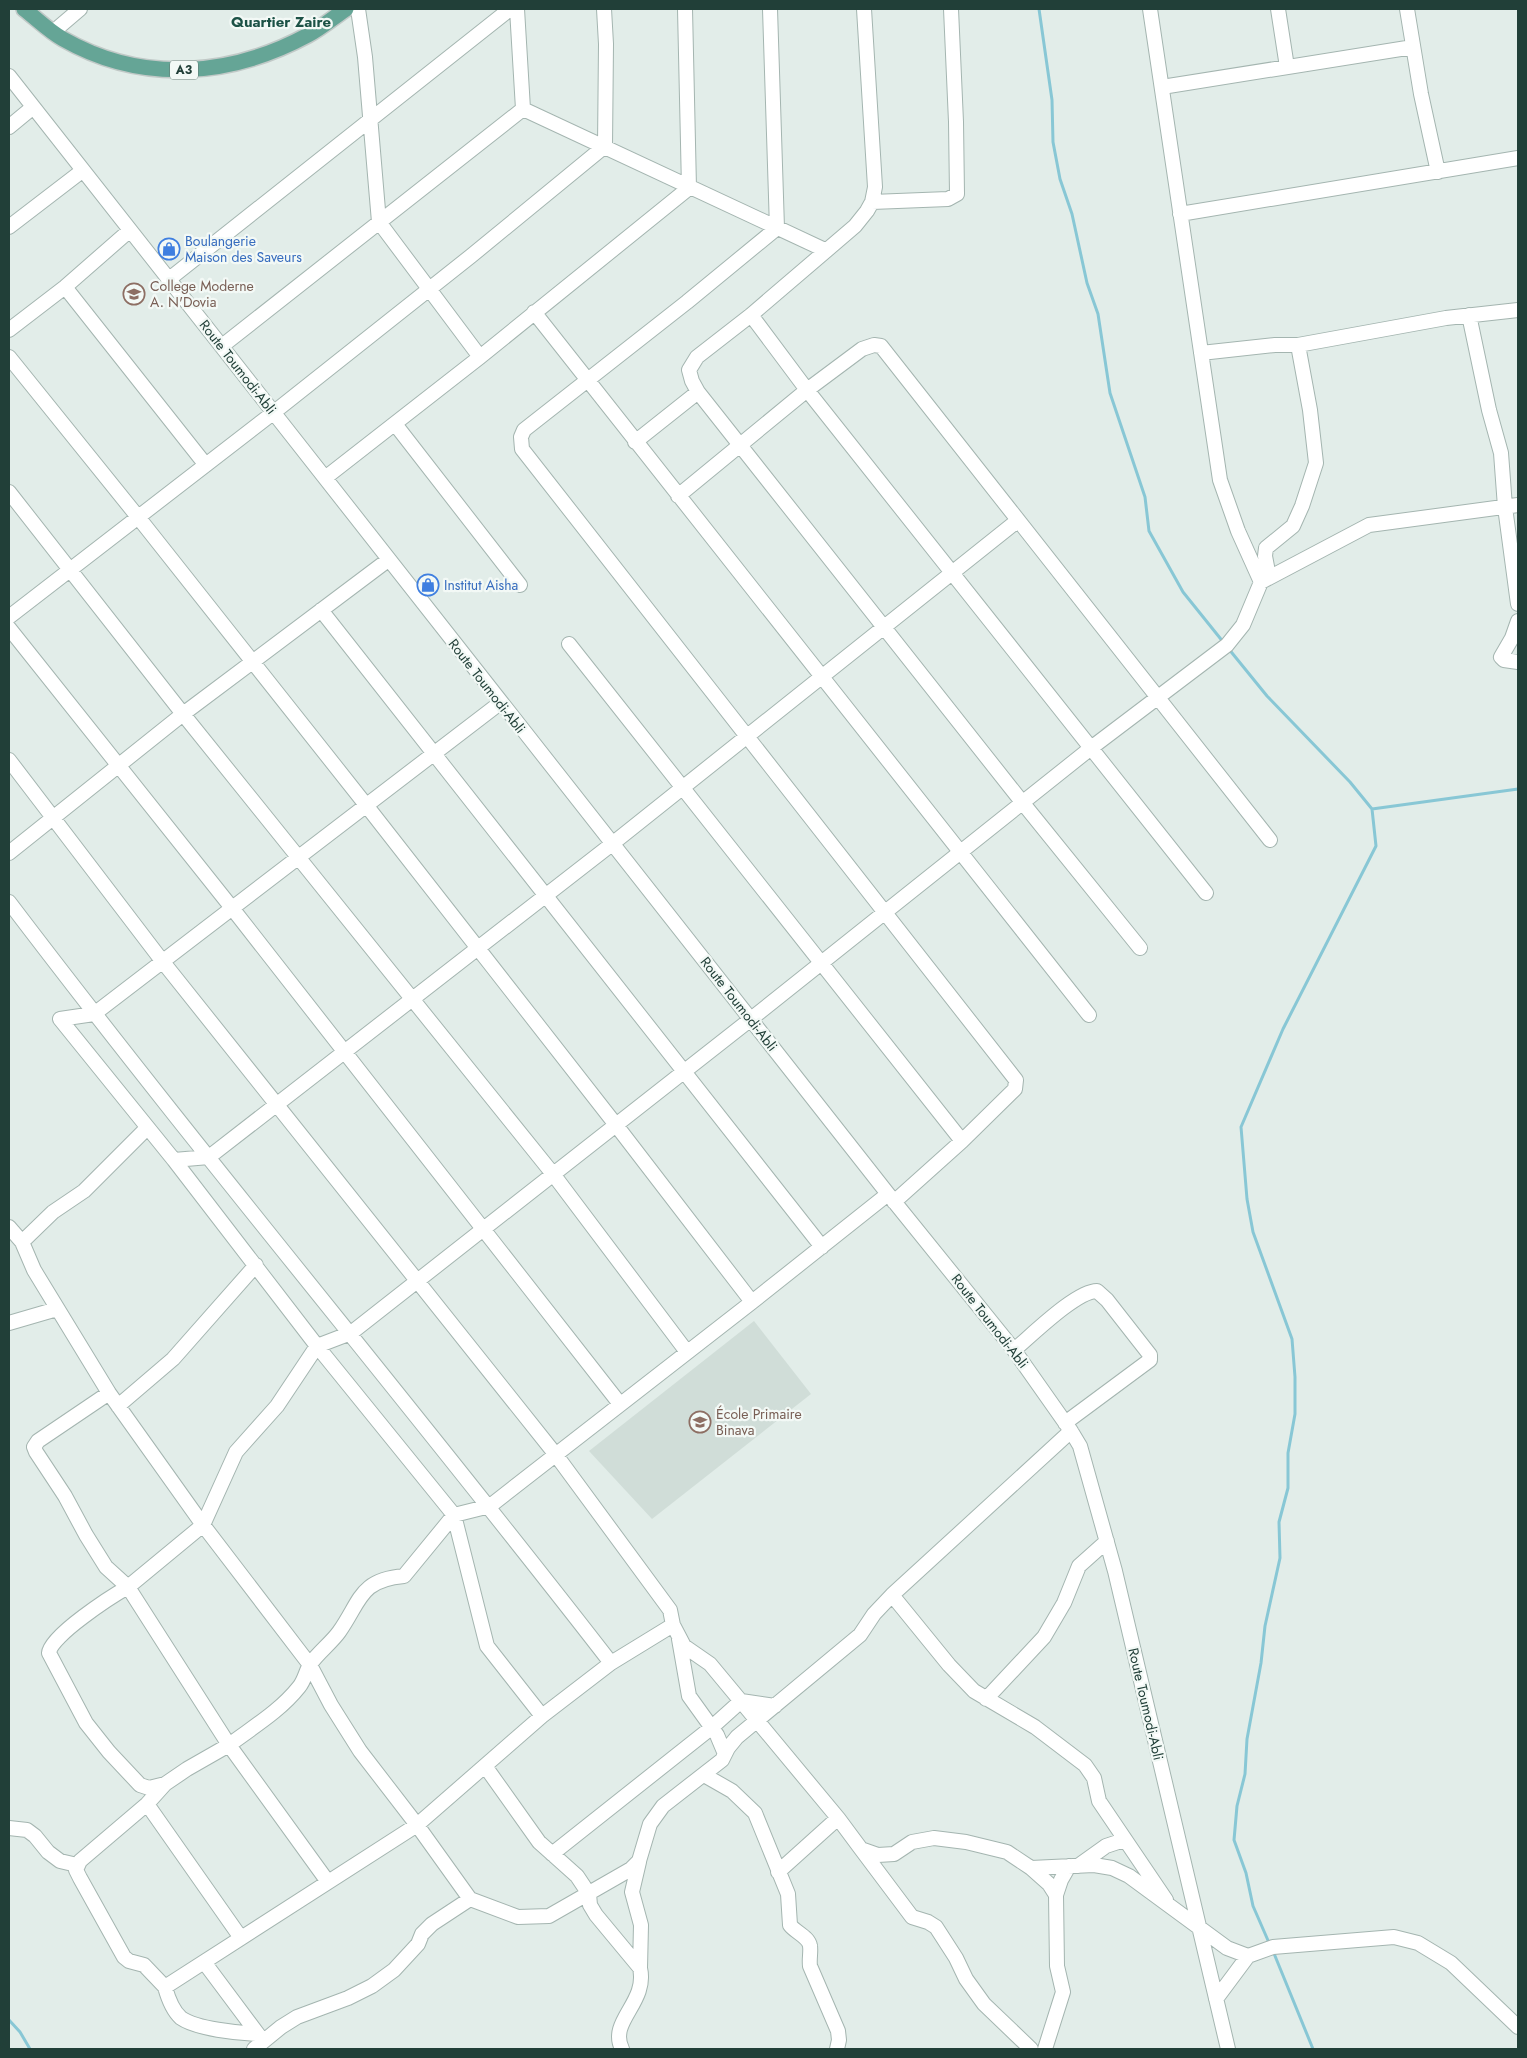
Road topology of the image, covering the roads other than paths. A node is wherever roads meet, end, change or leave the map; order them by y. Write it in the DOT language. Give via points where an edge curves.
graph roads {
  1 [pos="24,9"];
  2 [pos="80,9"];
  3 [pos="346,9"];
  4 [pos="358,9"];
  5 [pos="510,9"];
  6 [pos="517,9"];
  7 [pos="604,9"];
  8 [pos="685,9"];
  9 [pos="770,9"];
  10 [pos="864,9"];
  11 [pos="951,9"];
  12 [pos="1150,9"];
  13 [pos="1278,9"];
  14 [pos="1407,9"];
  15 [pos="54,32"];
  16 [pos="1413,46"];
  17 [pos="1287,67"];
  18 [pos="9,76"];
  19 [pos="1162,87"];
  20 [pos="32,108"];
  21 [pos="523,109"];
  22 [pos="369,121"];
  23 [pos="9,126"];
  24 [pos="605,146"];
  25 [pos="1518,158"];
  26 [pos="82,172"];
  27 [pos="1438,172"];
  28 [pos="689,188"];
  29 [pos="872,202"];
  30 [pos="1180,214"];
  31 [pos="379,222"];
  32 [pos="9,227"];
  33 [pos="777,228"];
  34 [pos="129,231"];
  35 [pos="825,250"];
  36 [pos="168,280"];
  37 [pos="65,287"];
  38 [pos="428,289"];
  39 [pos="1518,310"];
  40 [pos="534,312"];
  41 [pos="752,315"];
  42 [pos="1469,316"];
  43 [pos="9,330"];
  44 [pos="1298,345"];
  45 [pos="222,346"];
  46 [pos="1201,353"];
  47 [pos="9,357"];
  48 [pos="480,357"];
  49 [pos="586,380"];
  50 [pos="807,390"];
  51 [pos="698,392"];
  52 [pos="273,413"];
  53 [pos="395,424"];
  54 [pos="635,442"];
  55 [pos="740,445"];
  56 [pos="205,464"];
  57 [pos="325,478"];
  58 [pos="9,492"];
  59 [pos="678,496"];
  60 [pos="1511,506"];
  61 [pos="138,517"];
  62 [pos="1017,521"];
  63 [pos="388,560"];
  64 [pos="70,570"];
  65 [pos="952,573"];
  66 [pos="1265,579"];
  67 [pos="520,585"];
  68 [pos="1518,604"];
  69 [pos="321,610"];
  70 [pos="9,617"];
  71 [pos="1518,621"];
  72 [pos="9,628"];
  73 [pos="884,628"];
  74 [pos="569,644"];
  75 [pos="1518,662"];
  76 [pos="252,663"];
  77 [pos="822,677"];
  78 [pos="1156,697"];
  79 [pos="500,703"];
  80 [pos="183,714"];
  81 [pos="748,735"];
  82 [pos="1090,748"];
  83 [pos="433,754"];
  84 [pos="9,760"];
  85 [pos="118,765"];
  86 [pos="682,788"];
  87 [pos="1022,802"];
  88 [pos="366,805"];
  89 [pos="54,818"];
  90 [pos="1270,840"];
  91 [pos="612,844"];
  92 [pos="960,852"];
  93 [pos="9,853"];
  94 [pos="298,858"];
  95 [pos="1206,893"];
  96 [pos="545,896"];
  97 [pos="9,902"];
  98 [pos="232,908"];
  99 [pos="886,911"];
  100 [pos="477,948"];
  101 [pos="1140,948"];
  102 [pos="163,962"];
  103 [pos="821,963"];
  104 [pos="412,999"];
  105 [pos="94,1014"];
  106 [pos="1090,1015"];
  107 [pos="751,1019"];
  108 [pos="344,1051"];
  109 [pos="684,1072"];
  110 [pos="277,1104"];
  111 [pos="616,1125"];
  112 [pos="148,1128"];
  113 [pos="962,1141"];
  114 [pos="209,1157"];
  115 [pos="174,1160"];
  116 [pos="553,1174"];
  117 [pos="891,1198"];
  118 [pos="9,1227"];
  119 [pos="482,1228"];
  120 [pos="22,1242"];
  121 [pos="822,1247"];
  122 [pos="256,1265"];
  123 [pos="418,1281"];
  124 [pos="752,1302"];
  125 [pos="57,1309"];
  126 [pos="9,1323"];
  127 [pos="351,1333"];
  128 [pos="317,1346"];
  129 [pos="1014,1350"];
  130 [pos="687,1352"];
  131 [pos="109,1393"];
  132 [pos="620,1404"];
  133 [pos="118,1406"];
  134 [pos="1068,1427"];
  135 [pos="556,1455"];
  136 [pos="490,1506"];
  137 [pos="454,1515"];
  138 [pos="203,1525"];
  139 [pos="1107,1541"];
  140 [pos="128,1587"];
  141 [pos="892,1595"];
  142 [pos="673,1625"];
  143 [pos="679,1639"];
  144 [pos="611,1662"];
  145 [pos="310,1665"];
  146 [pos="986,1699"];
  147 [pos="741,1701"];
  148 [pos="775,1706"];
  149 [pos="542,1716"];
  150 [pos="758,1720"];
  151 [pos="711,1728"];
  152 [pos="229,1745"];
  153 [pos="725,1754"];
  154 [pos="485,1766"];
  155 [pos="704,1775"];
  156 [pos="165,1784"];
  157 [pos="147,1804"];
  158 [pos="838,1818"];
  159 [pos="417,1825"];
  160 [pos="9,1828"];
  161 [pos="1124,1840"];
  162 [pos="861,1849"];
  163 [pos="552,1854"];
  164 [pos="639,1861"];
  165 [pos="77,1865"];
  166 [pos="1073,1866"];
  167 [pos="1031,1868"];
  168 [pos="778,1872"];
  169 [pos="328,1882"];
  170 [pos="589,1894"];
  171 [pos="1056,1895"];
  172 [pos="470,1899"];
  173 [pos="1170,1906"];
  174 [pos="1199,1928"];
  175 [pos="241,1938"];
  176 [pos="1248,1956"];
  177 [pos="204,1962"];
  178 [pos="640,1968"];
  179 [pos="164,1987"];
  180 [pos="1216,1999"];
  181 [pos="1518,2028"];
  182 [pos="260,2043"];
  183 [pos="622,2049"];
  184 [pos="837,2049"];
  185 [pos="1031,2049"];
  186 [pos="1045,2049"];
  187 [pos="1228,2049"];
  1 -- 15 [label="main road, A3"];
  2 -- 15 [label="street"];
  3 -- 15 [label="main road, A3" via="310,34 284,47 254,59 214,68 150,69 79,46"];
  4 -- 22 [label="street"];
  5 -- 22 [label="street"];
  6 -- 21 [label="street"];
  7 -- 24 [label="street"];
  8 -- 28 [label="street"];
  9 -- 33 [label="street"];
  10 -- 29 [label="street" via="875,187"];
  11 -- 29 [label="street" via="957,194 948,199"];
  12 -- 19 [label="street"];
  13 -- 17 [label="street"];
  14 -- 16 [label="street"];
  16 -- 17 [label="street"];
  16 -- 27 [label="street"];
  17 -- 19 [label="street"];
  18 -- 20 [label="street, Route Toumodi-Abli"];
  19 -- 30 [label="street"];
  20 -- 23 [label="street"];
  20 -- 26 [label="street, Route Toumodi-Abli"];
  21 -- 24 [label="street"];
  21 -- 31 [label="street"];
  22 -- 31 [label="street"];
  22 -- 36 [label="street"];
  24 -- 28 [label="street"];
  24 -- 38 [label="street"];
  25 -- 27 [label="street"];
  26 -- 32 [label="street"];
  26 -- 34 [label="street, Route Toumodi-Abli"];
  27 -- 30 [label="street"];
  28 -- 33 [label="street"];
  28 -- 40 [label="street"];
  29 -- 35 [label="street" via="855,226"];
  30 -- 46 [label="street"];
  31 -- 38 [label="street"];
  31 -- 45 [label="street"];
  33 -- 35 [label="street"];
  33 -- 49 [label="street"];
  34 -- 36 [label="street, Route Toumodi-Abli"];
  34 -- 37 [label="street"];
  35 -- 41 [label="street"];
  36 -- 45 [label="street, Route Toumodi-Abli"];
  37 -- 43 [label="street"];
  37 -- 56 [label="street"];
  38 -- 48 [label="street"];
  38 -- 52 [label="street"];
  39 -- 42 [label="street"];
  40 -- 48 [label="street"];
  40 -- 49 [label="street"];
  41 -- 50 [label="street"];
  41 -- 51 [label="street" via="692,363 690,376"];
  42 -- 44 [label="street"];
  42 -- 60 [label="street"];
  44 -- 46 [label="street"];
  44 -- 66 [label="street" via="1316,463 1293,526 1266,548"];
  45 -- 52 [label="street, Route Toumodi-Abli"];
  46 -- 66 [label="street" via="1220,480 1238,531"];
  47 -- 61 [label="street"];
  48 -- 53 [label="street"];
  49 -- 54 [label="street"];
  49 -- 81 [label="street" via="524,430 522,449"];
  50 -- 55 [label="street"];
  50 -- 62 [label="street" via="862,349 881,346"];
  50 -- 65 [label="street"];
  51 -- 54 [label="street"];
  51 -- 55 [label="street"];
  52 -- 56 [label="street"];
  52 -- 57 [label="street, Route Toumodi-Abli"];
  53 -- 57 [label="street"];
  53 -- 67 [label="street"];
  54 -- 59 [label="street"];
  55 -- 59 [label="street"];
  55 -- 73 [label="street"];
  56 -- 61 [label="street"];
  57 -- 63 [label="street, Route Toumodi-Abli"];
  58 -- 64 [label="street"];
  59 -- 77 [label="street"];
  60 -- 66 [label="street" via="1369,525"];
  60 -- 68 [label="street"];
  61 -- 64 [label="street"];
  61 -- 76 [label="street"];
  62 -- 65 [label="street"];
  62 -- 78 [label="street"];
  63 -- 69 [label="street"];
  63 -- 79 [label="street, Route Toumodi-Abli"];
  64 -- 70 [label="street"];
  64 -- 80 [label="street"];
  65 -- 73 [label="street"];
  65 -- 82 [label="street"];
  66 -- 78 [label="street" via="1236,635 1227,645"];
  69 -- 76 [label="street"];
  69 -- 83 [label="street"];
  71 -- 75 [label="street" via="1501,656 1504,660"];
  72 -- 85 [label="street"];
  73 -- 77 [label="street"];
  73 -- 87 [label="street"];
  74 -- 86 [label="street"];
  76 -- 80 [label="street"];
  76 -- 88 [label="street"];
  77 -- 81 [label="street"];
  77 -- 92 [label="street"];
  78 -- 82 [label="street"];
  78 -- 90 [label="street"];
  79 -- 83 [label="street"];
  79 -- 91 [label="street, Route Toumodi-Abli"];
  80 -- 85 [label="street"];
  80 -- 94 [label="street"];
  81 -- 86 [label="street"];
  81 -- 99 [label="street"];
  82 -- 87 [label="street"];
  82 -- 95 [label="street"];
  83 -- 88 [label="street"];
  83 -- 96 [label="street"];
  84 -- 89 [label="street"];
  85 -- 89 [label="street"];
  85 -- 98 [label="street"];
  86 -- 91 [label="street"];
  86 -- 103 [label="street"];
  87 -- 92 [label="street"];
  87 -- 101 [label="street"];
  88 -- 94 [label="street"];
  88 -- 100 [label="street"];
  89 -- 93 [label="street"];
  89 -- 102 [label="street"];
  91 -- 96 [label="street"];
  91 -- 107 [label="street, Route Toumodi-Abli"];
  92 -- 99 [label="street"];
  92 -- 106 [label="street"];
  94 -- 98 [label="street"];
  94 -- 104 [label="street"];
  96 -- 100 [label="street"];
  96 -- 109 [label="street"];
  97 -- 105 [label="street"];
  98 -- 102 [label="street"];
  98 -- 108 [label="street"];
  99 -- 103 [label="street"];
  99 -- 113 [label="street" via="1016,1080 1015,1089"];
  100 -- 104 [label="street"];
  100 -- 111 [label="street"];
  102 -- 105 [label="street"];
  102 -- 110 [label="street"];
  103 -- 107 [label="street"];
  103 -- 113 [label="street"];
  104 -- 108 [label="street"];
  104 -- 116 [label="street"];
  105 -- 112 [label="street" via="60,1019"];
  105 -- 114 [label="street"];
  107 -- 109 [label="street"];
  107 -- 117 [label="street, Route Toumodi-Abli"];
  108 -- 110 [label="street"];
  108 -- 119 [label="street"];
  109 -- 111 [label="street"];
  109 -- 121 [label="street"];
  110 -- 114 [label="street"];
  110 -- 123 [label="street"];
  111 -- 116 [label="street"];
  111 -- 124 [label="street"];
  112 -- 115 [label="street"];
  112 -- 120 [label="street" via="84,1191 52,1212"];
  113 -- 117 [label="street"];
  114 -- 115 [label="street"];
  114 -- 127 [label="street"];
  115 -- 122 [label="street"];
  116 -- 119 [label="street"];
  116 -- 130 [label="street"];
  117 -- 121 [label="street"];
  117 -- 129 [label="street, Route Toumodi-Abli"];
  118 -- 120 [label="street"];
  119 -- 123 [label="street"];
  119 -- 132 [label="street"];
  120 -- 125 [label="street"];
  121 -- 124 [label="street"];
  122 -- 128 [label="street"];
  122 -- 133 [label="street" via="173,1359"];
  123 -- 127 [label="street"];
  123 -- 135 [label="street"];
  124 -- 130 [label="street"];
  125 -- 126 [label="street"];
  125 -- 131 [label="street"];
  127 -- 128 [label="street"];
  127 -- 136 [label="street"];
  128 -- 137 [label="street"];
  128 -- 138 [label="street" via="277,1406 236,1452"];
  129 -- 134 [label="street, Route Toumodi-Abli"];
  129 -- 134 [label="street" via="1065,1306 1097,1290 1150,1355 1150,1360"];
  130 -- 132 [label="street"];
  131 -- 133 [label="street"];
  131 -- 140 [label="street" via="38,1441 34,1447 106,1567"];
  132 -- 135 [label="street"];
  133 -- 138 [label="street"];
  134 -- 139 [label="street, Route Toumodi-Abli" via="1080,1446"];
  134 -- 141 [label="street"];
  135 -- 136 [label="street"];
  135 -- 142 [label="street" via="670,1610"];
  136 -- 137 [label="street"];
  136 -- 144 [label="street"];
  137 -- 145 [label="street" via="404,1576 378,1581 365,1591 339,1632"];
  137 -- 149 [label="street" via="487,1646"];
  138 -- 140 [label="street"];
  138 -- 145 [label="street"];
  139 -- 146 [label="street" via="1079,1566 1067,1596 1044,1637"];
  139 -- 174 [label="street, Route Toumodi-Abli"];
  140 -- 152 [label="street"];
  140 -- 156 [label="street" via="89,1612 55,1643 49,1653 86,1723 109,1752 140,1785 149,1788"];
  141 -- 146 [label="street" via="963,1681"];
  141 -- 148 [label="street" via="860,1635"];
  142 -- 143 [label="street"];
  142 -- 144 [label="street"];
  143 -- 147 [label="street" via="710,1664"];
  143 -- 151 [label="street" via="689,1696"];
  144 -- 149 [label="street"];
  145 -- 152 [label="street" via="301,1685 284,1704"];
  145 -- 159 [label="street" via="360,1751"];
  146 -- 161 [label="street" via="1035,1728 1085,1765 1094,1778 1099,1800"];
  147 -- 148 [label="street"];
  147 -- 150 [label="street"];
  147 -- 151 [label="street"];
  148 -- 150 [label="street"];
  149 -- 154 [label="street"];
  150 -- 153 [label="street" via="737,1737"];
  150 -- 158 [label="street"];
  151 -- 153 [label="street" via="721,1740"];
  151 -- 163 [label="street"];
  152 -- 156 [label="street"];
  152 -- 169 [label="street"];
  153 -- 155 [label="street"];
  154 -- 159 [label="street"];
  154 -- 163 [label="street" via="539,1842"];
  155 -- 164 [label="street" via="674,1796 654,1817"];
  155 -- 168 [label="street" via="732,1791 755,1813"];
  156 -- 157 [label="street"];
  157 -- 165 [label="street"];
  157 -- 175 [label="street"];
  158 -- 162 [label="street"];
  158 -- 168 [label="street"];
  159 -- 169 [label="street"];
  159 -- 172 [label="street"];
  160 -- 165 [label="street" via="27,1830 60,1861"];
  161 -- 166 [label="street" via="1106,1846"];
  161 -- 173 [label="street"];
  162 -- 167 [label="street" via="878,1855 894,1854 912,1842 942,1839 1007,1852"];
  162 -- 185 [label="street" via="912,1917 936,1927 984,2004"];
  163 -- 170 [label="street" via="570,1868"];
  164 -- 170 [label="street"];
  164 -- 178 [label="street" via="632,1892 641,1925"];
  165 -- 179 [label="street" via="80,1878 124,1957 144,1965"];
  166 -- 167 [label="street"];
  166 -- 171 [label="street" via="1061,1880"];
  166 -- 173 [label="street" via="1112,1868 1129,1876"];
  167 -- 171 [label="street"];
  168 -- 184 [label="street" via="788,1894 790,1925 811,1946 810,1966 838,2031"];
  169 -- 175 [label="street"];
  170 -- 172 [label="street" via="550,1916 518,1917"];
  170 -- 178 [label="street" via="590,1905 596,1915"];
  171 -- 186 [label="street" via="1057,1966 1063,1992"];
  172 -- 182 [label="street" via="432,1924 399,1964 372,1986 297,2017"];
  173 -- 174 [label="street"];
  174 -- 176 [label="street" via="1227,1948"];
  174 -- 180 [label="street, Route Toumodi-Abli"];
  175 -- 177 [label="street"];
  176 -- 180 [label="street"];
  176 -- 181 [label="street" via="1273,1946 1394,1937 1418,1943 1450,1963"];
  177 -- 179 [label="street"];
  177 -- 182 [label="street"];
  178 -- 183 [label="street" via="641,1987 618,2034"];
  179 -- 182 [label="street" via="182,2018"];
  180 -- 187 [label="street, Route Toumodi-Abli"];
}
